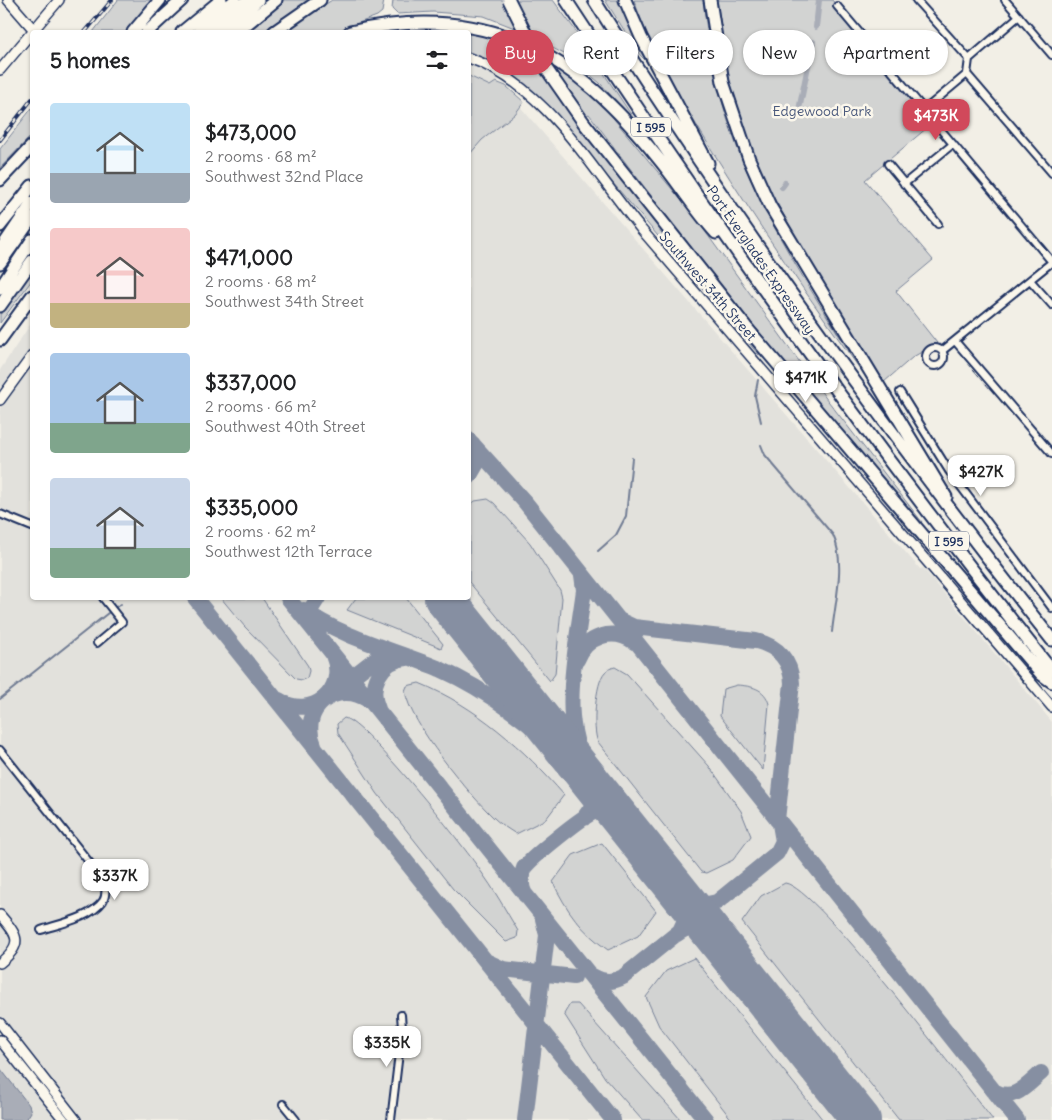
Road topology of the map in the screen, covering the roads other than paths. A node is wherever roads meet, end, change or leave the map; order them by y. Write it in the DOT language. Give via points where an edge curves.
graph roads {
  1 [pos="8,0"];
  2 [pos="58,0"];
  3 [pos="160,0"];
  4 [pos="182,0"];
  5 [pos="209,0"];
  6 [pos="220,0"];
  7 [pos="235,0"];
  8 [pos="248,0"];
  9 [pos="258,0"];
  10 [pos="276,0"];
  11 [pos="320,0"];
  12 [pos="509,0"];
  13 [pos="566,0"];
  14 [pos="594,0"];
  15 [pos="625,0"];
  16 [pos="710,0"];
  17 [pos="916,0"];
  18 [pos="1005,0"];
  19 [pos="837,6"];
  20 [pos="1019,16"];
  21 [pos="34,30"];
  22 [pos="134,30"];
  23 [pos="149,30"];
  24 [pos="174,30"];
  25 [pos="184,30"];
  26 [pos="201,30"];
  27 [pos="212,30"];
  28 [pos="225,30"];
  29 [pos="240,30"];
  30 [pos="277,30"];
  31 [pos="358,30"];
  32 [pos="30,35"];
  33 [pos="1052,55"];
  34 [pos="471,59"];
  35 [pos="969,59"];
  36 [pos="0,70"];
  37 [pos="967,74"];
  38 [pos="924,110"];
  39 [pos="952,144"];
  40 [pos="30,148"];
  41 [pos="888,164"];
  42 [pos="1052,173"];
  43 [pos="0,180"];
  44 [pos="904,184"];
  45 [pos="30,188"];
  46 [pos="719,192"];
  47 [pos="30,195"];
  48 [pos="30,206"];
  49 [pos="30,221"];
  50 [pos="938,224"];
  51 [pos="0,226"];
  52 [pos="0,240"];
  53 [pos="30,243"];
  54 [pos="0,250"];
  55 [pos="30,250"];
  56 [pos="736,254"];
  57 [pos="1052,262"];
  58 [pos="0,263"];
  59 [pos="30,264"];
  60 [pos="1030,280"];
  61 [pos="2,285"];
  62 [pos="30,299"];
  63 [pos="1052,305"];
  64 [pos="0,306"];
  65 [pos="0,340"];
  66 [pos="955,341"];
  67 [pos="942,352"];
  68 [pos="30,359"];
  69 [pos="900,392"];
  70 [pos="0,400"];
  71 [pos="1052,454"];
  72 [pos="0,514"];
  73 [pos="958,521"];
  74 [pos="30,526"];
  75 [pos="105,600"];
  76 [pos="1052,608"];
  77 [pos="1052,640"];
  78 [pos="97,643"];
  79 [pos="1052,672"];
  80 [pos="1052,682"];
  81 [pos="1052,707"];
  82 [pos="0,750"];
  83 [pos="0,915"];
  84 [pos="41,930"];
  85 [pos="0,963"];
  86 [pos="401,1015"];
  87 [pos="0,1023"];
  88 [pos="0,1040"];
  89 [pos="283,1104"];
  90 [pos="64,1120"];
  91 [pos="76,1120"];
  92 [pos="296,1120"];
  93 [pos="391,1120"];
  1 -- 21 [label="street"];
  2 -- 21 [label="street"];
  3 -- 22 [label="highway"];
  4 -- 23 [label="highway"];
  5 -- 24 [label="highway"];
  6 -- 25 [label="highway"];
  7 -- 26 [label="highway"];
  8 -- 27 [label="highway"];
  9 -- 28 [label="highway"];
  10 -- 29 [label="highway"];
  11 -- 30 [label="highway"];
  12 -- 80 [label="highway, bridge" via="536,54 584,123 746,326 1041,674"];
  13 -- 56 [label="highway, Port Everglades Expressway / I 595"];
  14 -- 46 [label="highway, Port Everglades Expressway / I 595"];
  15 -- 46 [label="highway" via="641,37 714,174"];
  16 -- 73 [label="highway" via="726,91 749,159 770,206 940,484"];
  17 -- 35 [label="street"];
  18 -- 20 [label="street"];
  19 -- 38 [label="street"];
  20 -- 33 [label="street"];
  20 -- 35 [label="street"];
  31 -- 56 [label="highway" via="400,20 450,18 516,33 541,45 578,71 618,110 705,221"];
  32 -- 36 [label="street"];
  34 -- 81 [label="street, Southwest 34th Street" via="506,76 535,98 641,229"];
  35 -- 37 [label="street"];
  37 -- 38 [label="street"];
  37 -- 42 [label="street"];
  38 -- 39 [label="street"];
  39 -- 44 [label="street"];
  39 -- 57 [label="street"];
  40 -- 43 [label="highway"];
  41 -- 44 [label="street"];
  44 -- 50 [label="street"];
  45 -- 51 [label="highway"];
  46 -- 73 [label="highway, Port Everglades Expressway / I 595"];
  47 -- 52 [label="highway"];
  48 -- 54 [label="highway"];
  49 -- 58 [label="highway"];
  53 -- 61 [label="highway"];
  55 -- 61 [label="highway"];
  56 -- 79 [label="highway, Port Everglades Expressway / I 595" via="883,454"];
  57 -- 60 [label="street"];
  59 -- 64 [label="highway"];
  60 -- 63 [label="street"];
  60 -- 66 [label="street"];
  62 -- 65 [label="highway"];
  66 -- 67 [label="street"];
  66 -- 71 [label="street"];
  68 -- 70 [label="street"];
  69 -- 76 [label="street" via="954,478"];
  72 -- 74 [label="street"];
  73 -- 77 [label="highway, Port Everglades Expressway / I 595"];
  75 -- 78 [label="street" via="122,622"];
  82 -- 84 [label="street" via="105,882 106,894 102,902 86,914"];
  83 -- 85 [label="street" via="13,932 17,944"];
  86 -- 93 [label="street"];
  87 -- 91 [label="street"];
  88 -- 90 [label="street"];
  89 -- 92 [label="street"];
}
